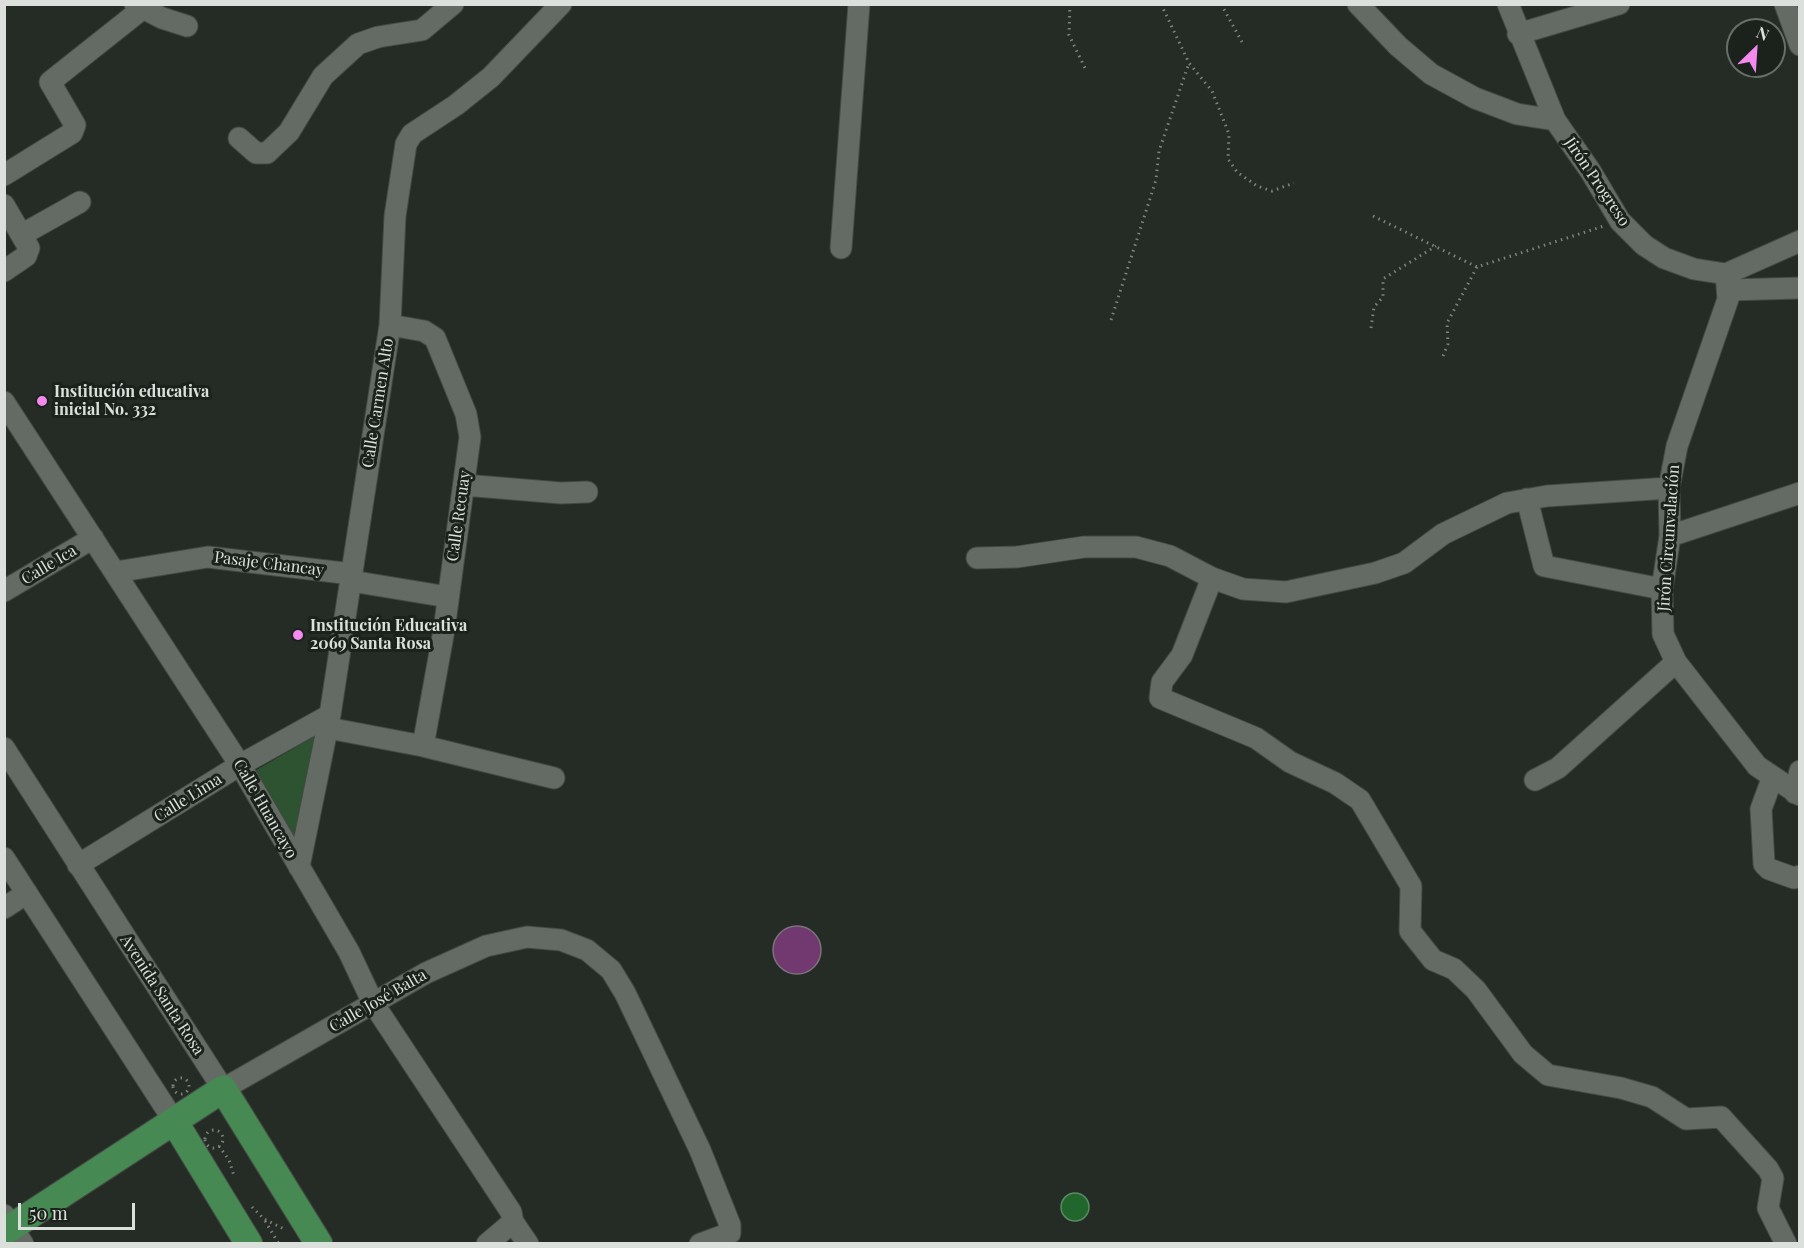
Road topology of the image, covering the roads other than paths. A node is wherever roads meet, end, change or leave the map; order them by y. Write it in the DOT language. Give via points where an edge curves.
graph roads {
  1 [pos="453,4"];
  2 [pos="561,4"];
  3 [pos="859,4"];
  4 [pos="1358,4"];
  5 [pos="1508,4"];
  6 [pos="1619,4"];
  7 [pos="1785,4"];
  8 [pos="138,7"];
  9 [pos="187,26"];
  10 [pos="1518,34"];
  11 [pos="1800,45"];
  12 [pos="1555,120"];
  13 [pos="239,138"];
  14 [pos="4,175"];
  15 [pos="80,202"];
  16 [pos="4,205"];
  17 [pos="23,234"];
  18 [pos="1800,241"];
  19 [pos="841,248"];
  20 [pos="4,271"];
  21 [pos="1728,282"];
  22 [pos="1800,288"];
  23 [pos="390,325"];
  24 [pos="4,402"];
  25 [pos="464,485"];
  26 [pos="1669,488"];
  27 [pos="588,492"];
  28 [pos="1800,493"];
  29 [pos="1527,498"];
  30 [pos="1670,536"];
  31 [pos="93,538"];
  32 [pos="977,558"];
  33 [pos="116,572"];
  34 [pos="351,578"];
  35 [pos="1212,578"];
  36 [pos="1662,589"];
  37 [pos="4,591"];
  38 [pos="448,597"];
  39 [pos="1676,662"];
  40 [pos="329,722"];
  41 [pos="423,746"];
  42 [pos="4,748"];
  43 [pos="240,765"];
  44 [pos="1800,771"];
  45 [pos="554,778"];
  46 [pos="1772,779"];
  47 [pos="1535,780"];
  48 [pos="1797,794"];
  49 [pos="4,858"];
  50 [pos="78,865"];
  51 [pos="299,867"];
  52 [pos="1800,876"];
  53 [pos="27,893"];
  54 [pos="4,908"];
  55 [pos="373,1003"];
  56 [pos="224,1089"];
  57 [pos="174,1121"];
  58 [pos="513,1222"];
  59 [pos="11,1229"];
  60 [pos="1800,1231"];
  61 [pos="317,1241"];
  62 [pos="249,1244"];
  63 [pos="487,1244"];
  64 [pos="528,1244"];
  65 [pos="700,1244"];
  66 [pos="1787,1244"];
  1 -- 13 [label="street" via="422,30 358,44 323,76 289,132 267,153 256,153"];
  2 -- 23 [label="street, Calle Carmen Alto" via="490,77 412,134 406,144 395,216"];
  3 -- 19 [label="street"];
  4 -- 12 [label="street" via="1431,74 1516,114"];
  5 -- 10 [label="street, Jirón Progreso"];
  6 -- 10 [label="street"];
  7 -- 11 [label="street"];
  8 -- 9 [label="street"];
  8 -- 14 [label="street" via="50,82 75,124 72,133"];
  10 -- 12 [label="street, Jirón Progreso"];
  12 -- 21 [label="street, Jirón Progreso" via="1620,221 1644,244 1664,258"];
  15 -- 17 [label="street"];
  16 -- 17 [label="street"];
  17 -- 20 [label="street" via="28,252"];
  18 -- 21 [label="street"];
  21 -- 22 [label="street, Jirón Progreso"];
  21 -- 26 [label="street, Jirón Circunvalación" via="1677,446"];
  23 -- 25 [label="street, Calle Recuay" via="424,331 435,338 466,414 470,437"];
  23 -- 34 [label="street, Calle Carmen Alto"];
  24 -- 31 [label="street, Calle Huancayo"];
  25 -- 27 [label="street" via="561,494"];
  25 -- 38 [label="street, Calle Recuay"];
  26 -- 29 [label="street"];
  26 -- 30 [label="street, Jirón Circunvalación"];
  28 -- 30 [label="street"];
  29 -- 35 [label="street" via="1471,518 1404,563 1375,573 1286,592 1243,589"];
  29 -- 36 [label="street" via="1544,566"];
  30 -- 36 [label="street, Jirón Circunvalación"];
  31 -- 33 [label="street, Calle Huancayo"];
  31 -- 37 [label="street, Calle Ica"];
  32 -- 35 [label="street" via="1083,547 1136,547 1170,556"];
  33 -- 34 [label="street, Pasaje Chancay" via="208,557"];
  33 -- 43 [label="street, Calle Huancayo"];
  34 -- 38 [label="street, Pasaje Chancay"];
  34 -- 40 [label="street, Calle Carmen Alto"];
  35 -- 66 [label="street" via="1182,655 1162,682 1160,698 1256,738 1360,801 1411,886 1410,931 1433,960 1454,969 1476,990 1523,1054 1548,1075 1652,1097 1686,1119 1721,1117 1773,1178 1768,1208"];
  36 -- 39 [label="street, Jirón Circunvalación" via="1663,634"];
  38 -- 41 [label="street, Calle Recuay"];
  39 -- 46 [label="street, Jirón Circunvalación" via="1757,766"];
  39 -- 47 [label="street" via="1558,768"];
  40 -- 41 [label="street"];
  40 -- 43 [label="street, Calle Lima"];
  40 -- 51 [label="street, Calle Carmen Alto"];
  41 -- 45 [label="street"];
  42 -- 50 [label="street, Avenida Santa Rosa"];
  43 -- 50 [label="street, Calle Lima"];
  43 -- 51 [label="street, Calle Huancayo"];
  44 -- 48 [label="street"];
  46 -- 48 [label="street, Jirón Circunvalación"];
  46 -- 52 [label="street" via="1761,809 1764,864 1794,878"];
  49 -- 53 [label="street"];
  50 -- 56 [label="street, Avenida Santa Rosa"];
  51 -- 55 [label="street, Calle Huancayo" via="350,952"];
  53 -- 54 [label="street"];
  53 -- 57 [label="street"];
  55 -- 56 [label="street, Calle José Balta"];
  55 -- 58 [label="street, Calle Huancayo" via="512,1212"];
  55 -- 65 [label="street, Calle José Balta" via="486,946 527,937 561,940 587,950 611,970 692,1133 731,1230"];
  56 -- 57 [label="main road, Calle José Balta"];
  56 -- 61 [label="main road, Avenida Santa Rosa"];
  57 -- 59 [label="main road, Calle José Balta"];
  57 -- 62 [label="main road"];
  58 -- 63 [label="street"];
  58 -- 64 [label="street, Calle Huancayo"];
  60 -- 66 [label="street"];
}
